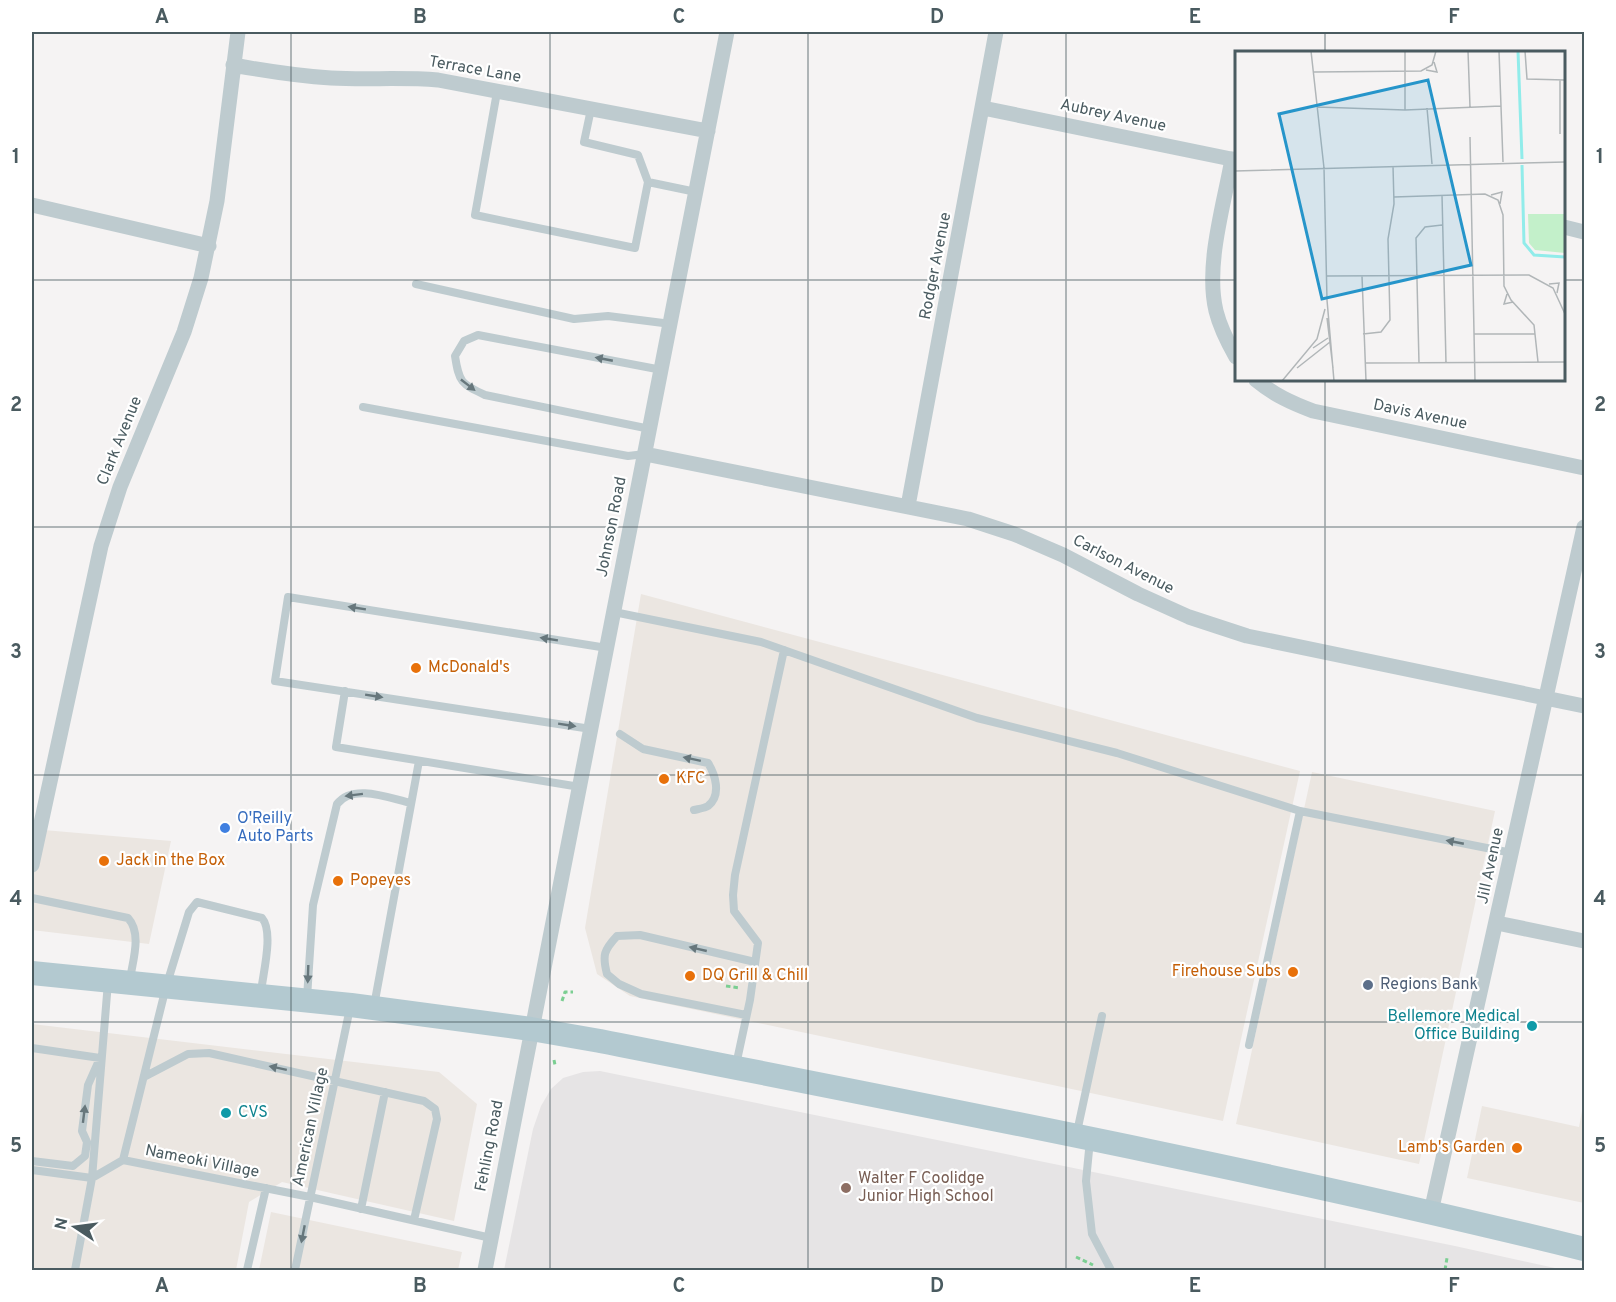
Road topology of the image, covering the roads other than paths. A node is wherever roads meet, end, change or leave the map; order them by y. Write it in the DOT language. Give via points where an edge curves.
graph roads {
  1 [pos="238,32"];
  2 [pos="727,32"];
  3 [pos="996,32"];
  4 [pos="233,65"];
  5 [pos="497,92"];
  6 [pos="983,108"];
  7 [pos="591,109"];
  8 [pos="708,131"];
  9 [pos="1234,159"];
  10 [pos="648,182"];
  11 [pos="696,192"];
  12 [pos="32,205"];
  13 [pos="1565,227"];
  14 [pos="1584,232"];
  15 [pos="209,246"];
  16 [pos="416,284"];
  17 [pos="670,324"];
  18 [pos="1235,355"];
  19 [pos="662,370"];
  20 [pos="1257,381"];
  21 [pos="363,407"];
  22 [pos="650,429"];
  23 [pos="645,454"];
  24 [pos="1584,468"];
  25 [pos="908,506"];
  26 [pos="1584,527"];
  27 [pos="614,612"];
  28 [pos="607,648"];
  29 [pos="784,650"];
  30 [pos="345,691"];
  31 [pos="1546,698"];
  32 [pos="1584,706"];
  33 [pos="592,729"];
  34 [pos="620,734"];
  35 [pos="419,760"];
  36 [pos="580,787"];
  37 [pos="411,803"];
  38 [pos="694,810"];
  39 [pos="1300,811"];
  40 [pos="34,845"];
  41 [pos="1512,853"];
  42 [pos="32,865"];
  43 [pos="32,898"];
  44 [pos="1497,923"];
  45 [pos="1584,941"];
  46 [pos="755,962"];
  47 [pos="32,973"];
  48 [pos="119,982"];
  49 [pos="166,987"];
  50 [pos="260,996"];
  51 [pos="307,1000"];
  52 [pos="362,1006"];
  53 [pos="746,1015"];
  54 [pos="1102,1016"];
  55 [pos="531,1029"];
  56 [pos="1249,1045"];
  57 [pos="32,1048"];
  58 [pos="100,1058"];
  59 [pos="735,1068"];
  60 [pos="144,1077"];
  61 [pos="335,1080"];
  62 [pos="385,1092"];
  63 [pos="1083,1137"];
  64 [pos="123,1160"];
  65 [pos="32,1161"];
  66 [pos="32,1170"];
  67 [pos="92,1178"];
  68 [pos="266,1188"];
  69 [pos="310,1197"];
  70 [pos="361,1209"];
  71 [pos="1431,1212"];
  72 [pos="414,1221"];
  73 [pos="491,1238"];
  74 [pos="1584,1249"];
  75 [pos="75,1270"];
  76 [pos="247,1270"];
  77 [pos="296,1270"];
  78 [pos="485,1270"];
  79 [pos="1111,1270"];
  1 -- 4 [label="street, Clark Avenue"];
  2 -- 8 [label="street, Johnson Road"];
  3 -- 6 [label="street, Rodger Avenue"];
  4 -- 5 [label="street, Terrace Lane" via="332,78 438,80"];
  4 -- 15 [label="street, Clark Avenue" via="218,201"];
  5 -- 7 [label="street, Terrace Lane"];
  5 -- 10 [label="lane" via="475,215 635,248"];
  6 -- 9 [label="street, Aubrey Avenue"];
  6 -- 25 [label="street, Rodger Avenue"];
  7 -- 8 [label="street, Terrace Lane"];
  7 -- 10 [label="lane" via="585,142 638,155"];
  8 -- 11 [label="street, Johnson Road"];
  9 -- 18 [label="street" via="1215,254 1213,292 1216,312"];
  10 -- 11 [label="lane"];
  11 -- 17 [label="street, Johnson Road"];
  12 -- 15 [label="street"];
  13 -- 14 [label="street"];
  15 -- 40 [label="street, Clark Avenue" via="184,332 120,487 101,546"];
  16 -- 17 [label="lane" via="574,319 608,316"];
  17 -- 19 [label="street, Johnson Road"];
  19 -- 22 [label="street, Johnson Road"];
  19 -- 22 [label="lane, one-way" via="478,335 464,341 455,356 458,376 468,387 485,395"];
  20 -- 24 [label="street, Davis Avenue" via="1288,402 1313,411"];
  21 -- 23 [label="lane" via="628,456"];
  22 -- 23 [label="street, Johnson Road"];
  23 -- 25 [label="street, Carlson Avenue"];
  23 -- 27 [label="street, Johnson Road"];
  25 -- 31 [label="street, Carlson Avenue" via="1014,534 1190,617 1247,636"];
  26 -- 31 [label="street, Jill Avenue"];
  27 -- 28 [label="street, Johnson Road"];
  27 -- 29 [label="lane"];
  28 -- 30 [label="lane, one-way" via="288,597 275,681"];
  28 -- 33 [label="street, Johnson Road"];
  29 -- 39 [label="lane" via="976,718 1117,753"];
  29 -- 46 [label="lane" via="733,895 734,911 758,943"];
  30 -- 33 [label="lane, one-way"];
  30 -- 35 [label="lane" via="336,747"];
  31 -- 32 [label="street, Carlson Avenue"];
  31 -- 41 [label="street, Jill Avenue"];
  33 -- 36 [label="street, Johnson Road"];
  38 -- 34 [label="lane, one-way" via="707,807 714,799 715,774 708,763 643,749"];
  35 -- 36 [label="lane"];
  35 -- 37 [label="lane, American Village"];
  36 -- 55 [label="street, Johnson Road"];
  37 -- 51 [label="lane, one-way" via="359,793 342,797 337,804 313,904"];
  37 -- 52 [label="lane, American Village"];
  41 -- 39 [label="lane, one-way"];
  39 -- 56 [label="lane"];
  40 -- 42 [label="street, Clark Avenue"];
  41 -- 44 [label="street, Jill Avenue"];
  43 -- 48 [label="lane" via="128,918 136,938"];
  44 -- 45 [label="street"];
  44 -- 71 [label="street, Jill Avenue"];
  46 -- 53 [label="lane"];
  46 -- 53 [label="lane, one-way" via="640,935 617,936 606,948 603,961 607,974 631,990"];
  47 -- 48 [label="main road"];
  48 -- 49 [label="main road"];
  48 -- 58 [label="lane"];
  49 -- 50 [label="main road"];
  49 -- 50 [label="lane" via="189,912 197,902 262,918 267,923"];
  49 -- 60 [label="lane"];
  50 -- 51 [label="main road"];
  51 -- 52 [label="main road"];
  52 -- 55 [label="main road"];
  52 -- 61 [label="lane, American Village"];
  53 -- 59 [label="lane"];
  54 -- 63 [label="lane"];
  55 -- 59 [label="main road"];
  55 -- 73 [label="street, Fehling Road"];
  57 -- 58 [label="lane"];
  65 -- 58 [label="lane, one-way" via="72,1166 85,1156 87,1142 82,1131 88,1085"];
  58 -- 67 [label="lane"];
  59 -- 63 [label="main road"];
  61 -- 60 [label="lane, one-way" via="209,1053 188,1054"];
  60 -- 64 [label="lane"];
  61 -- 62 [label="lane"];
  61 -- 69 [label="lane, American Village"];
  62 -- 70 [label="lane"];
  62 -- 72 [label="lane" via="424,1101 435,1110 437,1119"];
  63 -- 71 [label="main road"];
  63 -- 79 [label="lane" via="1092,1234"];
  64 -- 67 [label="lane, Nameoki Village"];
  64 -- 68 [label="lane, Nameoki Village"];
  66 -- 67 [label="lane"];
  67 -- 75 [label="lane"];
  68 -- 69 [label="lane, American Village"];
  68 -- 76 [label="lane, American Village"];
  69 -- 70 [label="lane"];
  69 -- 77 [label="lane, one-way"];
  70 -- 72 [label="lane"];
  71 -- 74 [label="main road"];
  72 -- 73 [label="lane"];
  73 -- 78 [label="street, Fehling Road"];
}
